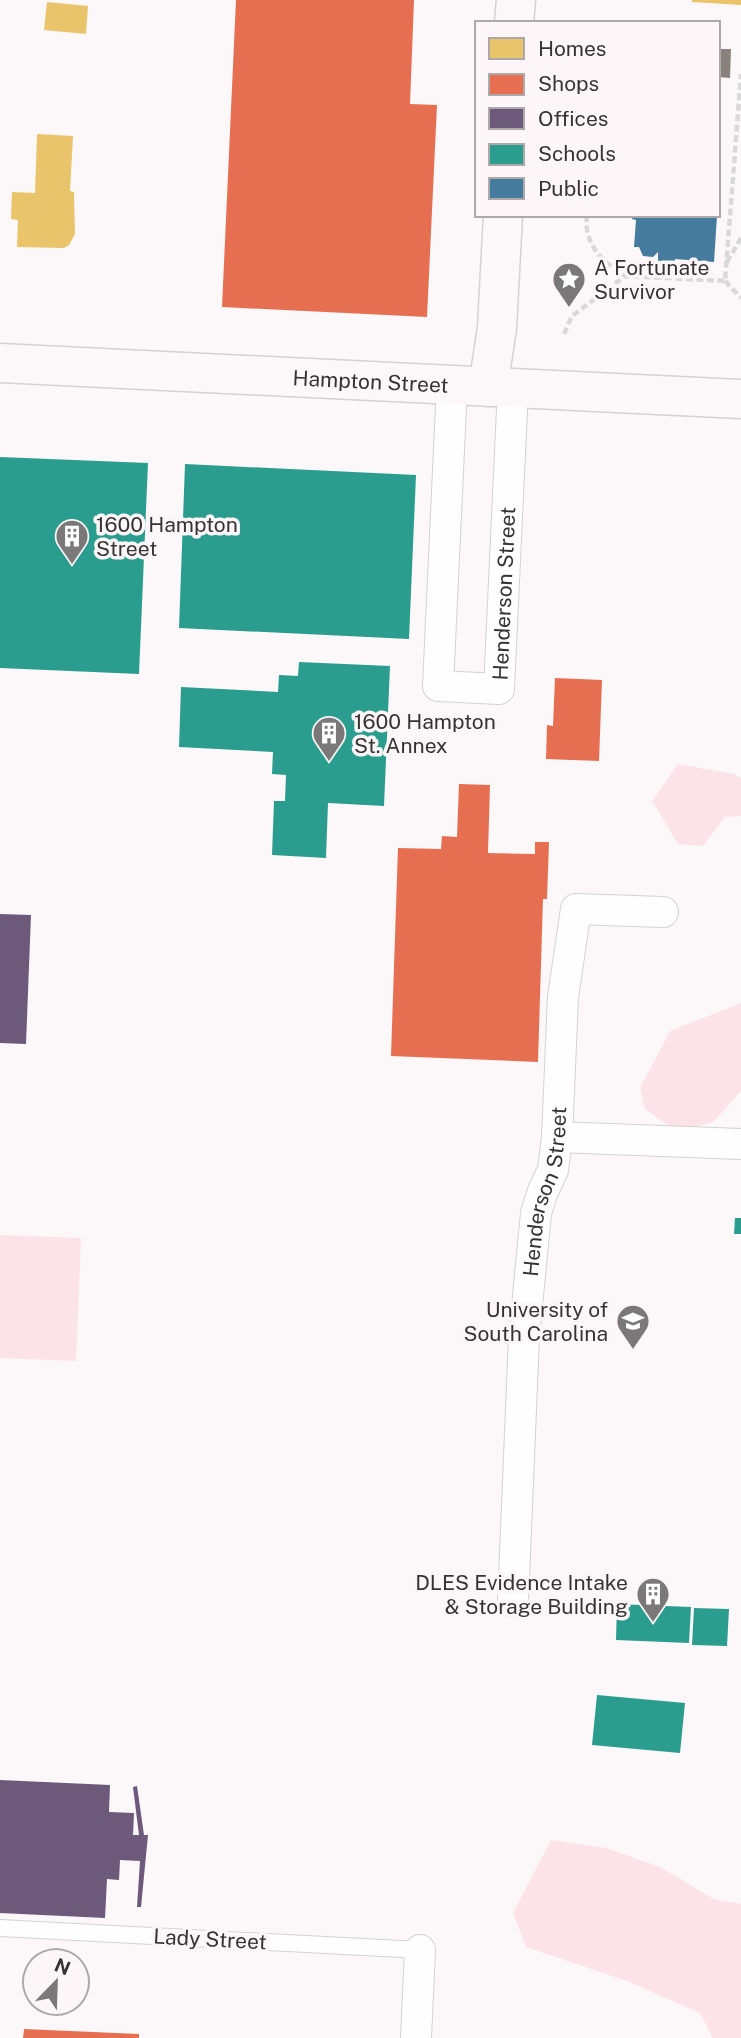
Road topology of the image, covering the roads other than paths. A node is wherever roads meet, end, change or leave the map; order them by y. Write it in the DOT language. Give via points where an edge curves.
graph roads {
  1 [pos="516,0"];
  2 [pos="514,21"];
  3 [pos="503,217"];
  4 [pos="0,363"];
  5 [pos="484,387"];
  6 [pos="741,399"];
  7 [pos="663,912"];
  8 [pos="557,1137"];
  9 [pos="741,1144"];
  10 [pos="513,1602"];
  11 [pos="0,1928"];
  12 [pos="419,1950"];
  13 [pos="416,2038"];
  1 -- 2 [label="street"];
  3 -- 5 [label="street, Henderson Street" via="497,328"];
  4 -- 5 [label="street, Hampton Street"];
  5 -- 5 [label="street, Henderson Street" via="438,686 499,689"];
  5 -- 6 [label="street, Hampton Street"];
  7 -- 8 [label="street, Henderson Street" via="576,909 563,997"];
  8 -- 9 [label="street"];
  8 -- 10 [label="street, Henderson Street" via="553,1170 536,1213 529,1286"];
  11 -- 12 [label="lane, Lady Street"];
  12 -- 13 [label="street"];
}
